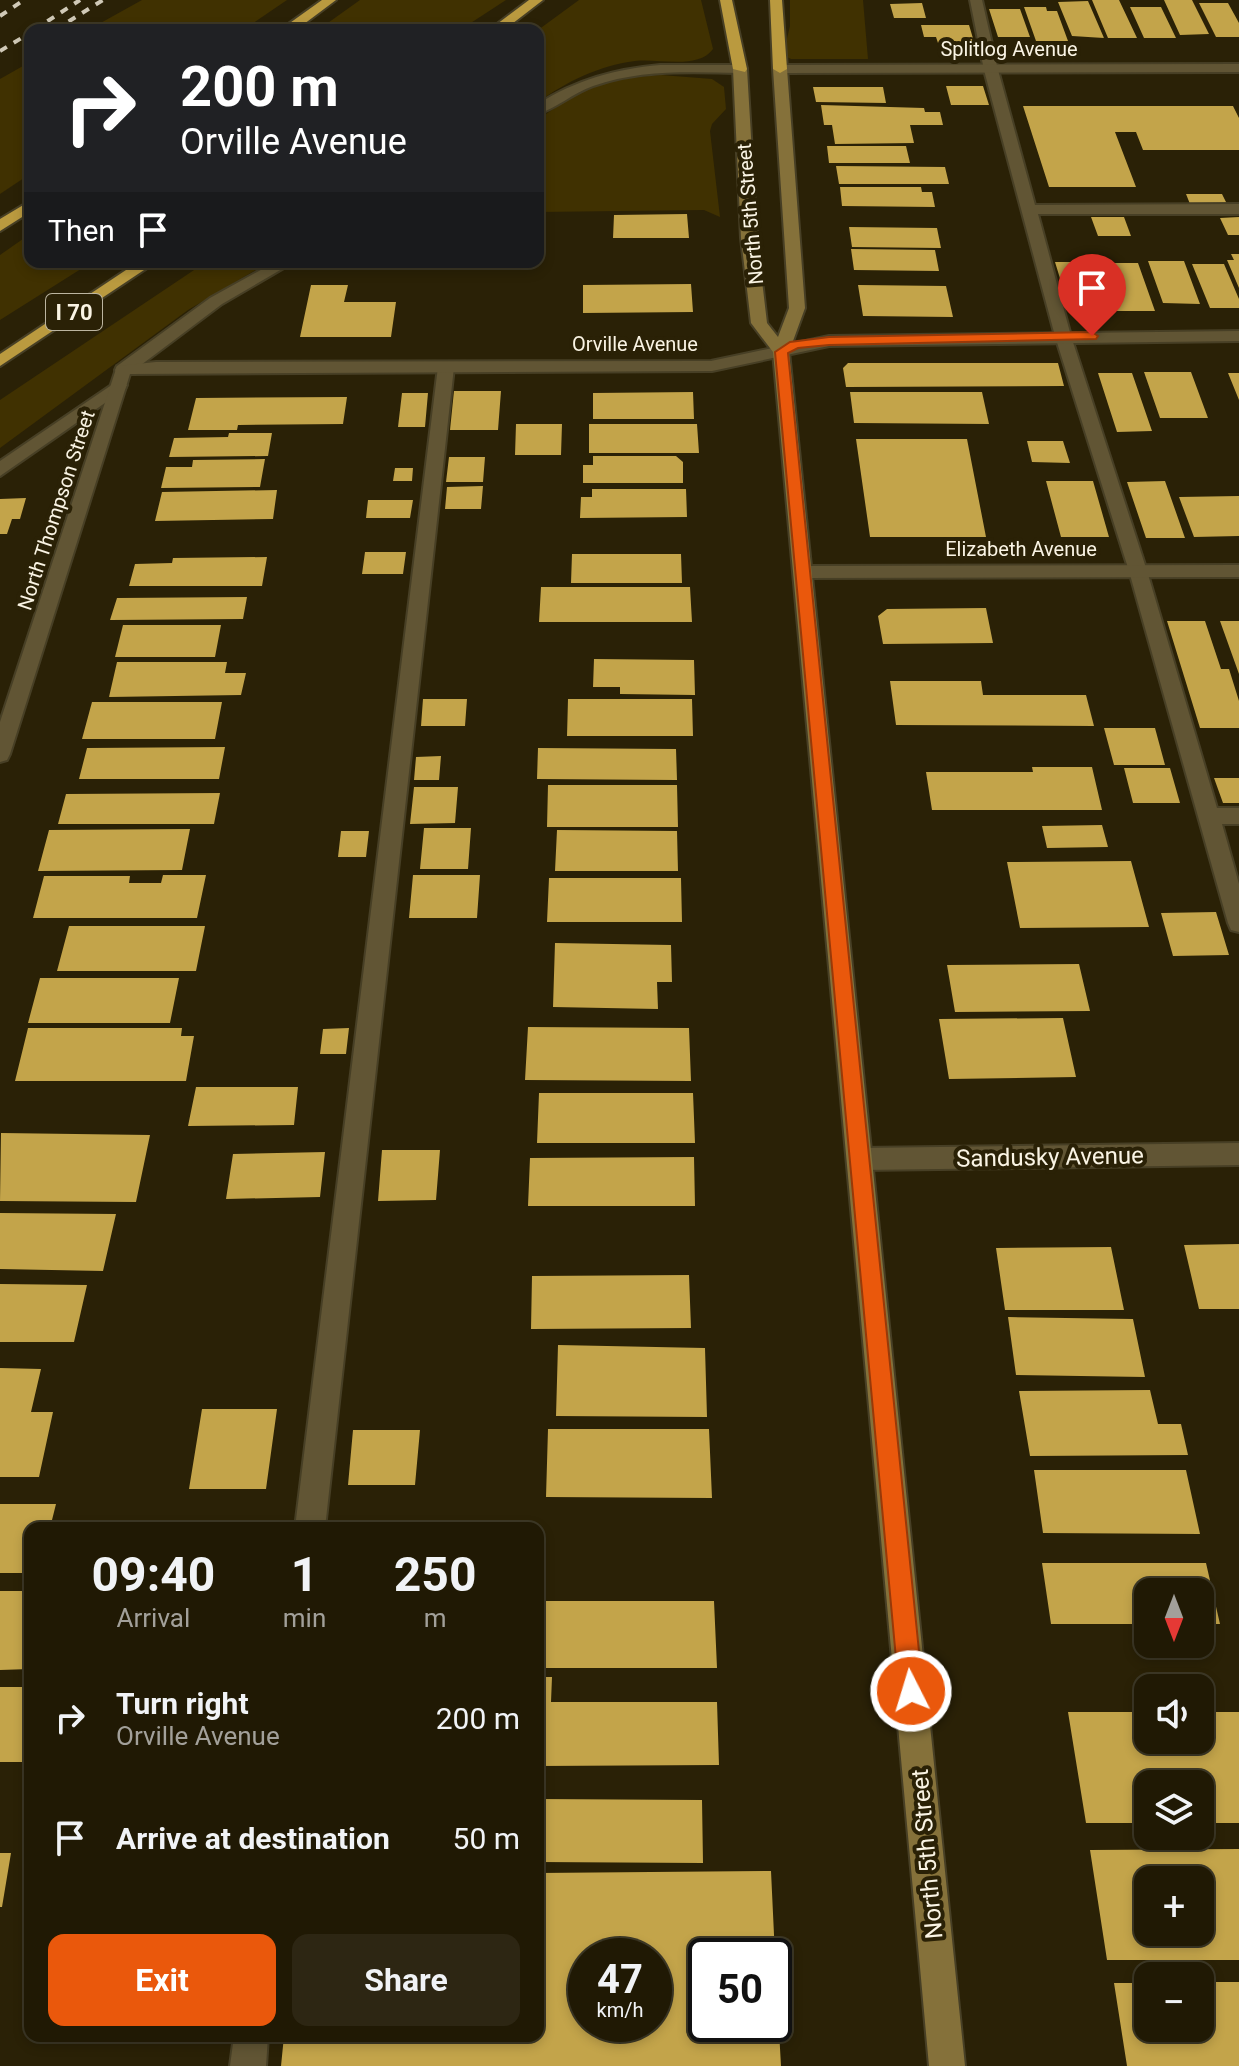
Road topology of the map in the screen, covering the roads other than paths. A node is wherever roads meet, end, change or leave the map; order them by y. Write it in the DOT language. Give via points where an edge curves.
graph roads {
  1 [pos="330,0"];
  2 [pos="537,0"];
  3 [pos="726,0"];
  4 [pos="776,0"];
  5 [pos="976,0"];
  6 [pos="296,24"];
  7 [pos="504,24"];
  8 [pos="1239,68"];
  9 [pos="740,69"];
  10 [pos="780,69"];
  11 [pos="991,70"];
  12 [pos="544,106"];
  13 [pos="24,209"];
  14 [pos="1239,209"];
  15 [pos="1029,210"];
  16 [pos="0,226"];
  17 [pos="139,268"];
  18 [pos="275,268"];
  19 [pos="1063,336"];
  20 [pos="1239,336"];
  21 [pos="781,352"];
  22 [pos="0,361"];
  23 [pos="446,367"];
  24 [pos="121,378"];
  25 [pos="0,470"];
  26 [pos="1138,571"];
  27 [pos="1239,571"];
  28 [pos="803,572"];
  29 [pos="0,754"];
  30 [pos="1207,816"];
  31 [pos="1239,816"];
  32 [pos="1239,923"];
  33 [pos="1239,1154"];
  34 [pos="861,1159"];
  35 [pos="311,1522"];
  36 [pos="250,2042"];
  37 [pos="248,2066"];
  38 [pos="947,2066"];
  1 -- 6 [label="highway"];
  2 -- 7 [label="highway"];
  3 -- 9 [label="highway"];
  4 -- 10 [label="highway"];
  5 -- 11 [label="street"];
  8 -- 11 [label="street, Splitlog Avenue"];
  9 -- 12 [label="street" via="643,68 592,79"];
  9 -- 21 [label="main road, North 5th Street" via="759,323"];
  10 -- 11 [label="street, Splitlog Avenue"];
  10 -- 21 [label="main road, North 5th Street" via="797,308"];
  11 -- 15 [label="street"];
  13 -- 16 [label="highway"];
  14 -- 15 [label="street"];
  15 -- 19 [label="street"];
  17 -- 22 [label="highway, I 70"];
  18 -- 24 [label="street" via="216,301"];
  19 -- 20 [label="street, Orville Avenue"];
  19 -- 21 [label="street, Orville Avenue" via="829,341"];
  19 -- 26 [label="street"];
  21 -- 23 [label="street, Orville Avenue" via="712,366"];
  21 -- 28 [label="main road, North 5th Street"];
  23 -- 24 [label="street, Orville Avenue" via="172,367"];
  23 -- 35 [label="street"];
  24 -- 25 [label="street"];
  24 -- 29 [label="street, North Thompson Street"];
  26 -- 27 [label="street, Elizabeth Avenue"];
  26 -- 28 [label="street, Elizabeth Avenue"];
  26 -- 30 [label="street"];
  28 -- 34 [label="main road, North 5th Street"];
  30 -- 31 [label="street"];
  30 -- 32 [label="street"];
  33 -- 34 [label="street, Sandusky Avenue"];
  34 -- 38 [label="main road, North 5th Street"];
  36 -- 37 [label="street"];
}
